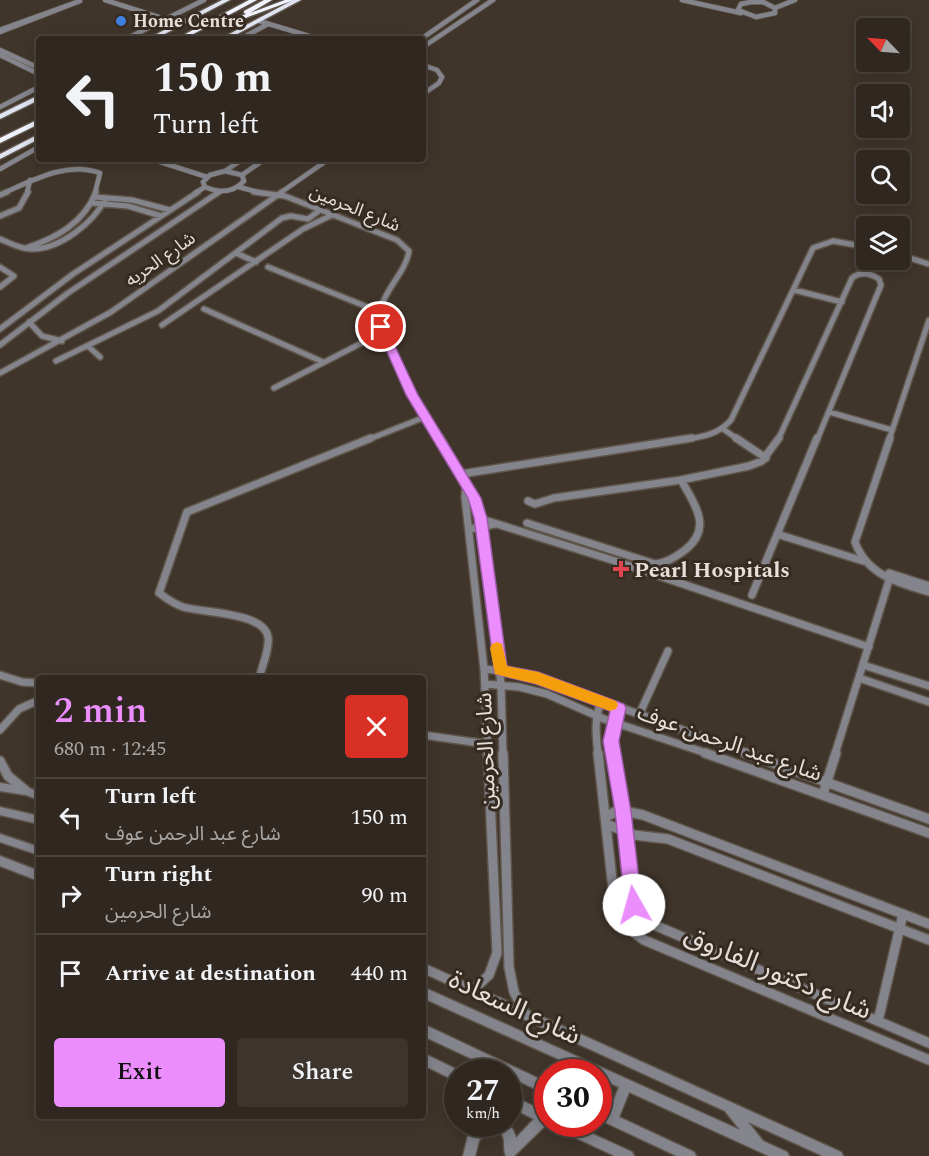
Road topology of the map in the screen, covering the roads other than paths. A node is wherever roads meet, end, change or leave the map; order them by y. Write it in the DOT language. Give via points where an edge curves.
graph roads {
  1 [pos="105,0"];
  2 [pos="204,0"];
  3 [pos="210,0"];
  4 [pos="227,0"];
  5 [pos="254,0"];
  6 [pos="269,0"];
  7 [pos="291,0"];
  8 [pos="298,0"];
  9 [pos="477,0"];
  10 [pos="493,0"];
  11 [pos="682,0"];
  12 [pos="699,0"];
  13 [pos="772,0"];
  14 [pos="795,0"];
  15 [pos="757,2"];
  16 [pos="738,6"];
  17 [pos="775,8"];
  18 [pos="742,14"];
  19 [pos="168,20"];
  20 [pos="259,21"];
  21 [pos="268,24"];
  22 [pos="222,25"];
  23 [pos="0,31"];
  24 [pos="133,36"];
  25 [pos="138,36"];
  26 [pos="156,36"];
  27 [pos="185,36"];
  28 [pos="201,36"];
  29 [pos="229,36"];
  30 [pos="246,36"];
  31 [pos="307,36"];
  32 [pos="425,36"];
  33 [pos="426,45"];
  34 [pos="0,52"];
  35 [pos="23,61"];
  36 [pos="17,63"];
  37 [pos="426,66"];
  38 [pos="36,67"];
  39 [pos="36,72"];
  40 [pos="36,87"];
  41 [pos="426,92"];
  42 [pos="36,99"];
  43 [pos="0,105"];
  44 [pos="36,114"];
  45 [pos="0,115"];
  46 [pos="36,123"];
  47 [pos="0,132"];
  48 [pos="36,138"];
  49 [pos="0,141"];
  50 [pos="36,149"];
  51 [pos="0,157"];
  52 [pos="160,162"];
  53 [pos="239,162"];
  54 [pos="248,162"];
  55 [pos="260,162"];
  56 [pos="325,162"];
  57 [pos="256,165"];
  58 [pos="0,169"];
  59 [pos="225,171"];
  60 [pos="242,175"];
  61 [pos="207,177"];
  62 [pos="30,180"];
  63 [pos="205,187"];
  64 [pos="239,187"];
  65 [pos="219,192"];
  66 [pos="194,194"];
  67 [pos="0,195"];
  68 [pos="279,195"];
  69 [pos="208,199"];
  70 [pos="93,200"];
  71 [pos="105,201"];
  72 [pos="170,210"];
  73 [pos="320,210"];
  74 [pos="332,215"];
  75 [pos="0,216"];
  76 [pos="161,216"];
  77 [pos="68,229"];
  78 [pos="74,232"];
  79 [pos="0,239"];
  80 [pos="856,244"];
  81 [pos="26,248"];
  82 [pos="236,253"];
  83 [pos="910,258"];
  84 [pos="256,262"];
  85 [pos="929,264"];
  86 [pos="0,267"];
  87 [pos="268,267"];
  88 [pos="0,287"];
  89 [pos="794,290"];
  90 [pos="842,302"];
  91 [pos="165,307"];
  92 [pos="204,309"];
  93 [pos="380,312"];
  94 [pos="180,313"];
  95 [pos="929,320"];
  96 [pos="29,322"];
  97 [pos="162,325"];
  98 [pos="0,329"];
  99 [pos="383,332"];
  100 [pos="62,341"];
  101 [pos="0,345"];
  102 [pos="88,346"];
  103 [pos="100,357"];
  104 [pos="56,361"];
  105 [pos="323,362"];
  106 [pos="0,373"];
  107 [pos="274,388"];
  108 [pos="829,412"];
  109 [pos="425,417"];
  110 [pos="723,429"];
  111 [pos="892,430"];
  112 [pos="766,458"];
  113 [pos="461,474"];
  114 [pos="681,480"];
  115 [pos="466,486"];
  116 [pos="528,501"];
  117 [pos="480,518"];
  118 [pos="469,519"];
  119 [pos="527,523"];
  120 [pos="495,524"];
  121 [pos="482,528"];
  122 [pos="470,529"];
  123 [pos="777,534"];
  124 [pos="602,547"];
  125 [pos="617,552"];
  126 [pos="597,555"];
  127 [pos="612,560"];
  128 [pos="863,561"];
  129 [pos="890,577"];
  130 [pos="929,586"];
  131 [pos="929,592"];
  132 [pos="752,595"];
  133 [pos="868,647"];
  134 [pos="668,651"];
  135 [pos="863,665"];
  136 [pos="484,669"];
  137 [pos="500,670"];
  138 [pos="0,675"];
  139 [pos="260,675"];
  140 [pos="859,678"];
  141 [pos="36,683"];
  142 [pos="485,684"];
  143 [pos="501,684"];
  144 [pos="929,686"];
  145 [pos="36,701"];
  146 [pos="602,702"];
  147 [pos="929,702"];
  148 [pos="619,708"];
  149 [pos="596,714"];
  150 [pos="639,715"];
  151 [pos="615,722"];
  152 [pos="0,730"];
  153 [pos="426,735"];
  154 [pos="487,744"];
  155 [pos="0,761"];
  156 [pos="827,782"];
  157 [pos="0,787"];
  158 [pos="27,791"];
  159 [pos="823,794"];
  160 [pos="36,795"];
  161 [pos="0,811"];
  162 [pos="623,811"];
  163 [pos="36,819"];
  164 [pos="929,819"];
  165 [pos="606,820"];
  166 [pos="625,833"];
  167 [pos="929,833"];
  168 [pos="0,838"];
  169 [pos="36,850"];
  170 [pos="0,861"];
  171 [pos="36,875"];
  172 [pos="903,914"];
  173 [pos="929,924"];
  174 [pos="653,926"];
  175 [pos="899,928"];
  176 [pos="644,940"];
  177 [pos="929,940"];
  178 [pos="426,969"];
  179 [pos="472,991"];
  180 [pos="426,993"];
  181 [pos="526,1016"];
  182 [pos="878,1021"];
  183 [pos="426,1031"];
  184 [pos="929,1042"];
  185 [pos="426,1060"];
  186 [pos="929,1060"];
  187 [pos="444,1069"];
  188 [pos="534,1082"];
  189 [pos="626,1084"];
  190 [pos="729,1107"];
  191 [pos="612,1119"];
  192 [pos="534,1129"];
  193 [pos="475,1137"];
  194 [pos="511,1137"];
  195 [pos="587,1137"];
  196 [pos="760,1146"];
  197 [pos="509,1154"];
  198 [pos="469,1156"];
  199 [pos="628,1156"];
  200 [pos="690,1156"];
  201 [pos="783,1156"];
  202 [pos="837,1156"];
  1 -- 19 [label="street"];
  2 -- 19 [label="street"];
  3 -- 19 [label="street"];
  4 -- 26 [label="highway"];
  5 -- 27 [label="highway"];
  6 -- 22 [label="highway"];
  7 -- 22 [label="highway"];
  8 -- 20 [label="highway"];
  9 -- 32 [label="street"];
  10 -- 33 [label="street"];
  11 -- 18 [label="street"];
  12 -- 16 [label="street"];
  13 -- 15 [label="street"];
  14 -- 17 [label="street"];
  15 -- 16 [label="street"];
  15 -- 17 [label="street"];
  16 -- 18 [label="street"];
  17 -- 18 [label="street" via="773,14 764,17"];
  19 -- 24 [label="street"];
  19 -- 25 [label="street"];
  20 -- 21 [label="street"];
  20 -- 29 [label="highway"];
  21 -- 30 [label="street"];
  21 -- 31 [label="street"];
  22 -- 28 [label="highway"];
  23 -- 23 [label="street" via="80,1"];
  34 -- 35 [label="street"];
  34 -- 36 [label="street"];
  35 -- 36 [label="street"];
  35 -- 38 [label="street"];
  36 -- 39 [label="street"];
  37 -- 41 [label="street" via="442,77"];
  40 -- 43 [label="street"];
  42 -- 45 [label="highway"];
  44 -- 47 [label="highway"];
  46 -- 49 [label="highway"];
  48 -- 51 [label="highway"];
  50 -- 58 [label="street"];
  52 -- 61 [label="street"];
  53 -- 59 [label="street"];
  54 -- 57 [label="street"];
  55 -- 57 [label="street"];
  56 -- 68 [label="street, شارع الحريه"];
  57 -- 60 [label="street"];
  59 -- 60 [label="street"];
  59 -- 61 [label="street"];
  60 -- 64 [label="street" via="244,181"];
  61 -- 63 [label="street"];
  62 -- 67 [label="street"];
  62 -- 70 [label="street" via="52,172 97,171 101,175"];
  62 -- 75 [label="street" via="25,203"];
  63 -- 65 [label="street"];
  63 -- 66 [label="street"];
  64 -- 65 [label="street"];
  64 -- 68 [label="street, شارع الحرمين" via="258,194"];
  65 -- 69 [label="street"];
  66 -- 69 [label="street"];
  66 -- 72 [label="street"];
  68 -- 73 [label="street, شارع الحرمين"];
  68 -- 100 [label="street, شارع الحريه" via="111,312"];
  69 -- 96 [label="street"];
  70 -- 71 [label="street"];
  70 -- 77 [label="street" via="86,214"];
  71 -- 72 [label="street" via="132,200"];
  71 -- 76 [label="street"];
  71 -- 78 [label="street"];
  72 -- 76 [label="street"];
  73 -- 74 [label="street, شارع الحرمين"];
  73 -- 82 [label="street" via="308,219 282,218"];
  74 -- 84 [label="street" via="303,229"];
  74 -- 93 [label="street, شارع الحرمين" via="397,240 409,252 408,261 387,292"];
  76 -- 98 [label="street" via="73,274"];
  77 -- 78 [label="street"];
  77 -- 81 [label="street"];
  78 -- 81 [label="street" via="47,247"];
  79 -- 81 [label="street"];
  80 -- 89 [label="street" via="842,241 818,245 810,253"];
  82 -- 84 [label="street"];
  82 -- 91 [label="street"];
  83 -- 85 [label="street"];
  84 -- 94 [label="street"];
  86 -- 88 [label="street" via="14,276"];
  87 -- 93 [label="street"];
  89 -- 90 [label="street"];
  89 -- 110 [label="street" via="731,420"];
  90 -- 108 [label="street" via="855,275 870,274 881,282"];
  90 -- 112 [label="street"];
  91 -- 94 [label="street"];
  91 -- 102 [label="street"];
  92 -- 105 [label="street"];
  93 -- 99 [label="street, شارع الحرمين"];
  94 -- 97 [label="street"];
  95 -- 111 [label="street"];
  96 -- 100 [label="street" via="38,333"];
  96 -- 101 [label="street"];
  99 -- 105 [label="street"];
  99 -- 109 [label="street, شارع الحرمين"];
  100 -- 106 [label="street, شارع الحريه"];
  102 -- 103 [label="street"];
  102 -- 104 [label="street"];
  105 -- 107 [label="street"];
  108 -- 111 [label="street"];
  108 -- 123 [label="street"];
  109 -- 113 [label="street, شارع الحرمين"];
  109 -- 139 [label="street" via="187,512 159,593 176,606 262,624 269,638"];
  110 -- 112 [label="street"];
  110 -- 113 [label="street" via="705,436"];
  111 -- 128 [label="street" via="855,542"];
  112 -- 114 [label="street" via="749,466"];
  113 -- 115 [label="street, شارع الحرمين"];
  114 -- 116 [label="street" via="535,504"];
  114 -- 125 [label="street" via="700,514 697,538 692,545 660,564"];
  115 -- 117 [label="street, شارع الحرمين" via="474,495"];
  115 -- 118 [label="street, شارع الحرمين"];
  117 -- 118 [label="street"];
  117 -- 120 [label="street"];
  117 -- 121 [label="street, شارع الحرمين"];
  118 -- 122 [label="street, شارع الحرمين"];
  119 -- 124 [label="street"];
  120 -- 121 [label="street"];
  120 -- 126 [label="street"];
  121 -- 122 [label="street"];
  121 -- 137 [label="street, شارع الحرمين"];
  122 -- 136 [label="street, شارع الحرمين"];
  123 -- 128 [label="street"];
  123 -- 132 [label="street"];
  124 -- 125 [label="street"];
  124 -- 126 [label="street"];
  125 -- 127 [label="street"];
  126 -- 127 [label="street"];
  127 -- 133 [label="street"];
  128 -- 129 [label="street"];
  129 -- 130 [label="street"];
  129 -- 131 [label="street"];
  129 -- 133 [label="street"];
  133 -- 135 [label="street"];
  134 -- 150 [label="street"];
  135 -- 140 [label="street"];
  135 -- 144 [label="street"];
  136 -- 137 [label="street, شارع عبد الرحمن عوف"];
  136 -- 142 [label="street, شارع الحرمين"];
  137 -- 143 [label="street, شارع الحرمين"];
  137 -- 146 [label="street, شارع عبد الرحمن عوف" via="538,678"];
  138 -- 141 [label="street"];
  140 -- 147 [label="street"];
  140 -- 156 [label="street"];
  142 -- 143 [label="street, شارع عبد الرحمن عوف"];
  142 -- 154 [label="street, شارع الحرمين"];
  143 -- 149 [label="street, شارع عبد الرحمن عوف" via="534,689"];
  143 -- 181 [label="street, شارع الحرمين" via="509,967 514,992"];
  145 -- 152 [label="street" via="19,709"];
  146 -- 148 [label="street, شارع عبد الرحمن عوف"];
  146 -- 149 [label="street"];
  148 -- 150 [label="street, شارع عبد الرحمن عوف"];
  148 -- 151 [label="street, شارع دكتور الفاروق"];
  149 -- 151 [label="street, شارع عبد الرحمن عوف"];
  149 -- 165 [label="street, شارع دكتور الفاروق"];
  150 -- 156 [label="street, شارع عبد الرحمن عوف"];
  151 -- 159 [label="street, شارع عبد الرحمن عوف"];
  151 -- 162 [label="street, شارع دكتور الفاروق" via="611,741"];
  153 -- 154 [label="street"];
  154 -- 179 [label="street, شارع الحرمين" via="497,953 493,971"];
  155 -- 158 [label="street" via="8,776"];
  156 -- 159 [label="street"];
  156 -- 164 [label="street, شارع عبد الرحمن عوف"];
  157 -- 158 [label="street"];
  158 -- 160 [label="street"];
  159 -- 167 [label="street, شارع عبد الرحمن عوف"];
  161 -- 163 [label="street"];
  162 -- 165 [label="street" via="613,812"];
  162 -- 166 [label="street, شارع دكتور الفاروق"];
  162 -- 172 [label="street" via="643,815"];
  165 -- 166 [label="street"];
  165 -- 176 [label="street, شارع دكتور الفاروق" via="616,910 627,928"];
  166 -- 174 [label="street, شارع دكتور الفاروق" via="634,905 638,914"];
  166 -- 175 [label="street" via="668,839"];
  168 -- 169 [label="street"];
  170 -- 171 [label="street"];
  172 -- 173 [label="street"];
  172 -- 175 [label="street"];
  174 -- 176 [label="street"];
  174 -- 182 [label="street, شارع دكتور الفاروق"];
  175 -- 177 [label="street"];
  175 -- 182 [label="street"];
  176 -- 186 [label="street, شارع دكتور الفاروق"];
  178 -- 179 [label="street"];
  179 -- 181 [label="street"];
  180 -- 189 [label="street, شارع السعادة"];
  181 -- 190 [label="street"];
  182 -- 184 [label="street, شارع دكتور الفاروق"];
  183 -- 188 [label="street"];
  185 -- 187 [label="street"];
  189 -- 191 [label="street"];
  189 -- 196 [label="street, شارع السعادة"];
  190 -- 196 [label="street"];
  190 -- 202 [label="street"];
  191 -- 200 [label="street"];
  192 -- 197 [label="street"];
  193 -- 198 [label="street"];
  194 -- 197 [label="street"];
  195 -- 199 [label="street"];
  196 -- 201 [label="street, شارع السعادة"];
}
